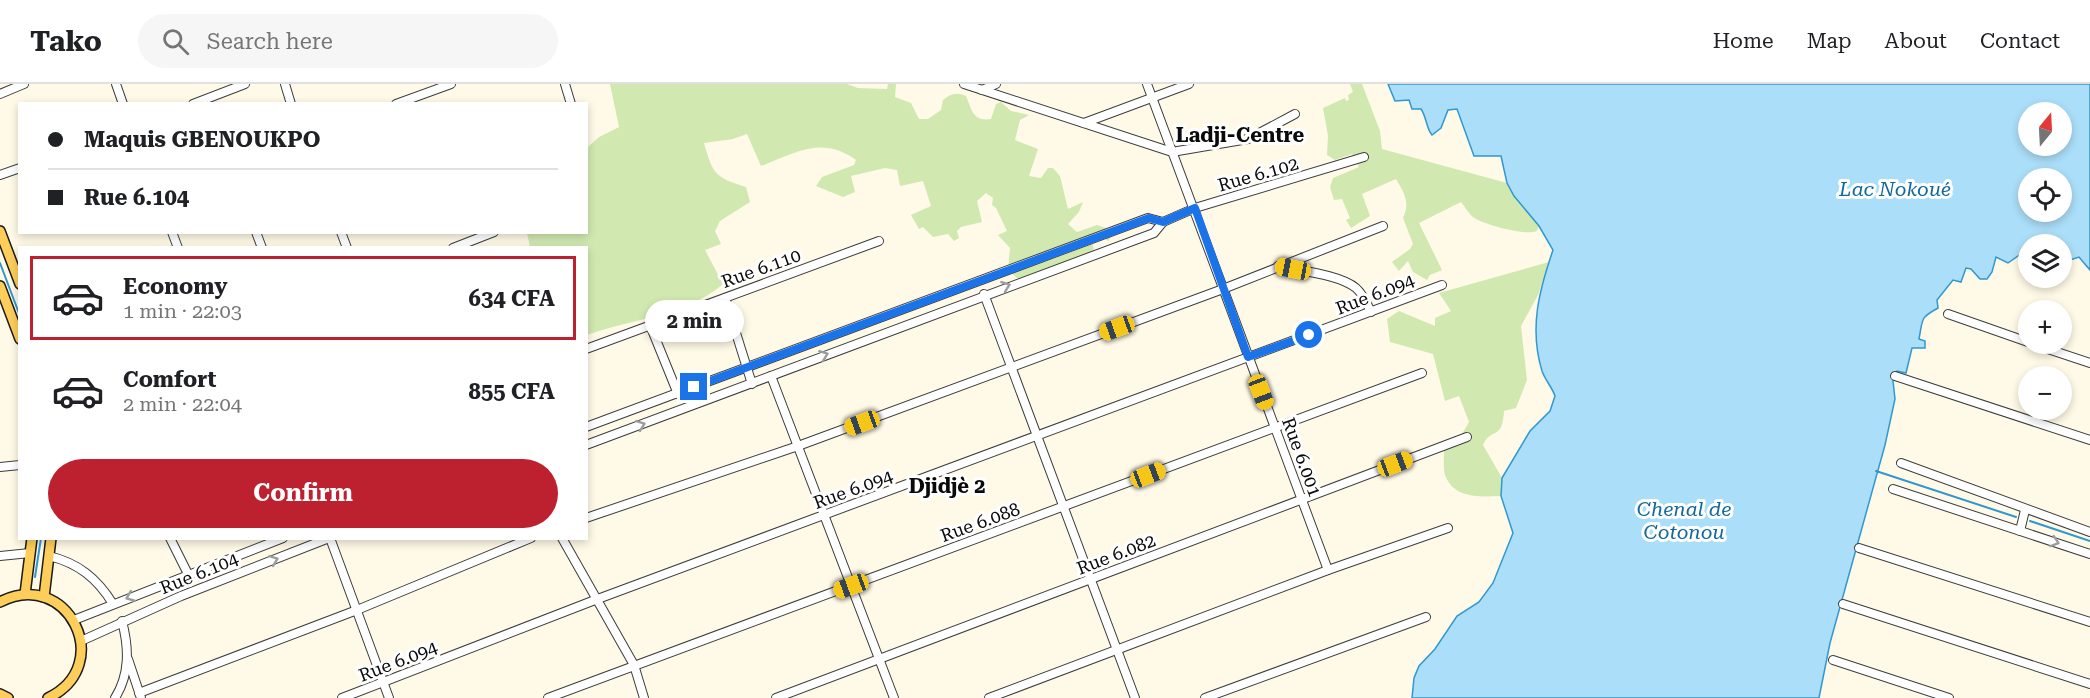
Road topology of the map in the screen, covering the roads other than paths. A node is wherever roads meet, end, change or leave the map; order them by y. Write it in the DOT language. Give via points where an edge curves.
graph roads {
  1 [pos="24,84"];
  2 [pos="116,84"];
  3 [pos="245,84"];
  4 [pos="285,84"];
  5 [pos="451,84"];
  6 [pos="565,84"];
  7 [pos="964,84"];
  8 [pos="996,84"];
  9 [pos="1147,84"];
  10 [pos="1189,84"];
  11 [pos="982,90"];
  12 [pos="0,94"];
  13 [pos="1152,98"];
  14 [pos="410,101"];
  15 [pos="122,102"];
  16 [pos="203,102"];
  17 [pos="290,102"];
  18 [pos="570,102"];
  19 [pos="1295,114"];
  20 [pos="1084,123"];
  21 [pos="1172,152"];
  22 [pos="1364,157"];
  23 [pos="18,169"];
  24 [pos="0,175"];
  25 [pos="1195,208"];
  26 [pos="1163,222"];
  27 [pos="1383,226"];
  28 [pos="0,231"];
  29 [pos="489,234"];
  30 [pos="879,241"];
  31 [pos="458,246"];
  32 [pos="1276,266"];
  33 [pos="18,279"];
  34 [pos="1442,285"];
  35 [pos="0,286"];
  36 [pos="1223,289"];
  37 [pos="984,294"];
  38 [pos="725,298"];
  39 [pos="1371,312"];
  40 [pos="1948,314"];
  41 [pos="650,325"];
  42 [pos="18,334"];
  43 [pos="2018,338"];
  44 [pos="588,348"];
  45 [pos="2063,354"];
  46 [pos="1248,357"];
  47 [pos="2090,363"];
  48 [pos="745,366"];
  49 [pos="1011,366"];
  50 [pos="1422,373"];
  51 [pos="771,376"];
  52 [pos="1895,376"];
  53 [pos="752,384"];
  54 [pos="678,394"];
  55 [pos="588,426"];
  56 [pos="1275,428"];
  57 [pos="1038,437"];
  58 [pos="1467,437"];
  59 [pos="2090,440"];
  60 [pos="588,444"];
  61 [pos="798,447"];
  62 [pos="1901,463"];
  63 [pos="18,465"];
  64 [pos="0,467"];
  65 [pos="1893,489"];
  66 [pos="1301,500"];
  67 [pos="1064,507"];
  68 [pos="2025,510"];
  69 [pos="824,516"];
  70 [pos="588,517"];
  71 [pos="1448,528"];
  72 [pos="2020,531"];
  73 [pos="2090,532"];
  74 [pos="32,540"];
  75 [pos="51,540"];
  76 [pos="171,540"];
  77 [pos="278,540"];
  78 [pos="325,540"];
  79 [pos="331,540"];
  80 [pos="526,540"];
  81 [pos="563,540"];
  82 [pos="1859,548"];
  83 [pos="30,553"];
  84 [pos="2090,554"];
  85 [pos="0,556"];
  86 [pos="49,556"];
  87 [pos="1328,570"];
  88 [pos="188,574"];
  89 [pos="1091,580"];
  90 [pos="851,586"];
  91 [pos="25,594"];
  92 [pos="44,597"];
  93 [pos="595,600"];
  94 [pos="0,602"];
  95 [pos="113,604"];
  96 [pos="1843,604"];
  97 [pos="357,610"];
  98 [pos="1426,617"];
  99 [pos="74,620"];
  100 [pos="122,621"];
  101 [pos="2090,622"];
  102 [pos="81,641"];
  103 [pos="1117,651"];
  104 [pos="127,658"];
  105 [pos="879,659"];
  106 [pos="1833,660"];
  107 [pos="634,665"];
  108 [pos="384,683"];
  109 [pos="2090,684"];
  110 [pos="0,694"];
  111 [pos="140,695"];
  112 [pos="8,698"];
  113 [pos="48,698"];
  114 [pos="115,698"];
  115 [pos="342,698"];
  116 [pos="389,698"];
  117 [pos="548,698"];
  118 [pos="644,698"];
  119 [pos="776,698"];
  120 [pos="894,698"];
  121 [pos="989,698"];
  122 [pos="1135,698"];
  123 [pos="1205,698"];
  124 [pos="1949,698"];
  1 -- 12 [label="street"];
  2 -- 15 [label="street"];
  3 -- 16 [label="street"];
  4 -- 17 [label="street"];
  5 -- 14 [label="street"];
  6 -- 18 [label="street"];
  7 -- 11 [label="street"];
  8 -- 11 [label="street"];
  9 -- 13 [label="street, Rue 6.001"];
  10 -- 13 [label="street"];
  11 -- 20 [label="street"];
  13 -- 20 [label="street"];
  13 -- 21 [label="street, Rue 6.001"];
  19 -- 21 [label="street" via="1248,139"];
  20 -- 21 [label="street"];
  21 -- 25 [label="street, Rue 6.001"];
  22 -- 25 [label="street, Rue 6.102"];
  23 -- 24 [label="street"];
  25 -- 26 [label="street"];
  25 -- 36 [label="street, Rue 6.001"];
  37 -- 26 [label="street, one-way" via="1154,233"];
  26 -- 48 [label="street" via="1149,218"];
  27 -- 32 [label="street"];
  28 -- 33 [label="main road"];
  29 -- 31 [label="street"];
  30 -- 38 [label="street, Rue 6.110"];
  32 -- 36 [label="street"];
  32 -- 39 [label="street" via="1350,284 1360,292"];
  34 -- 39 [label="street, Rue 6.094"];
  35 -- 42 [label="main road"];
  36 -- 46 [label="street, Rue 6.001"];
  36 -- 49 [label="street"];
  37 -- 49 [label="street"];
  51 -- 37 [label="street, one-way"];
  38 -- 41 [label="street, Rue 6.110"];
  38 -- 48 [label="street"];
  39 -- 46 [label="street, Rue 6.094"];
  40 -- 43 [label="street"];
  41 -- 44 [label="street, Rue 6.110"];
  41 -- 54 [label="street"];
  45 -- 47 [label="street"];
  46 -- 56 [label="street, Rue 6.001"];
  46 -- 57 [label="street, Rue 6.094"];
  48 -- 53 [label="street"];
  48 -- 54 [label="street"];
  49 -- 57 [label="street"];
  49 -- 61 [label="street"];
  50 -- 56 [label="street, Rue 6.088"];
  51 -- 53 [label="street"];
  51 -- 61 [label="street"];
  52 -- 59 [label="street"];
  60 -- 53 [label="street, one-way"];
  54 -- 55 [label="street"];
  56 -- 66 [label="street, Rue 6.001"];
  56 -- 67 [label="street, Rue 6.088"];
  57 -- 67 [label="street"];
  57 -- 69 [label="street, Rue 6.094"];
  58 -- 66 [label="street, Rue 6.082"];
  61 -- 69 [label="street"];
  61 -- 70 [label="street"];
  62 -- 68 [label="street"];
  63 -- 64 [label="street"];
  65 -- 72 [label="street"];
  66 -- 87 [label="street, Rue 6.001"];
  66 -- 89 [label="street, Rue 6.082"];
  67 -- 89 [label="street"];
  67 -- 90 [label="street, Rue 6.088"];
  68 -- 72 [label="street"];
  68 -- 73 [label="street"];
  69 -- 90 [label="street"];
  69 -- 93 [label="street, Rue 6.094"];
  71 -- 87 [label="street"];
  72 -- 84 [label="street, one-way"];
  74 -- 83 [label="main road"];
  75 -- 86 [label="main road"];
  76 -- 88 [label="street"];
  77 -- 88 [label="street, Rue 6.104"];
  100 -- 78 [label="street, Rue 6.104, one-way"];
  79 -- 97 [label="street"];
  80 -- 97 [label="street"];
  81 -- 93 [label="street"];
  82 -- 101 [label="street"];
  83 -- 85 [label="street"];
  83 -- 91 [label="main road"];
  86 -- 92 [label="main road"];
  86 -- 95 [label="street" via="88,573"];
  87 -- 103 [label="street"];
  88 -- 95 [label="street, Rue 6.104, one-way"];
  89 -- 103 [label="street"];
  89 -- 105 [label="street, Rue 6.082"];
  90 -- 105 [label="street"];
  90 -- 107 [label="street, Rue 6.088"];
  91 -- 92 [label="main road"];
  91 -- 94 [label="main road"];
  92 -- 99 [label="main road" via="61,606"];
  93 -- 107 [label="street"];
  93 -- 108 [label="street, Rue 6.094"];
  95 -- 99 [label="street, Rue 6.104"];
  96 -- 109 [label="street"];
  97 -- 108 [label="street"];
  97 -- 111 [label="street"];
  98 -- 123 [label="street"];
  99 -- 102 [label="main road"];
  100 -- 102 [label="street, Rue 6.104"];
  100 -- 104 [label="street"];
  102 -- 113 [label="main road" via="76,673 64,688"];
  103 -- 121 [label="street"];
  103 -- 122 [label="street"];
  104 -- 111 [label="street"];
  104 -- 114 [label="street"];
  105 -- 119 [label="street, Rue 6.082"];
  105 -- 120 [label="street"];
  106 -- 124 [label="street"];
  107 -- 117 [label="street, Rue 6.088"];
  107 -- 118 [label="street"];
  108 -- 115 [label="street, Rue 6.094"];
  108 -- 116 [label="street"];
  110 -- 112 [label="main road"];
}
